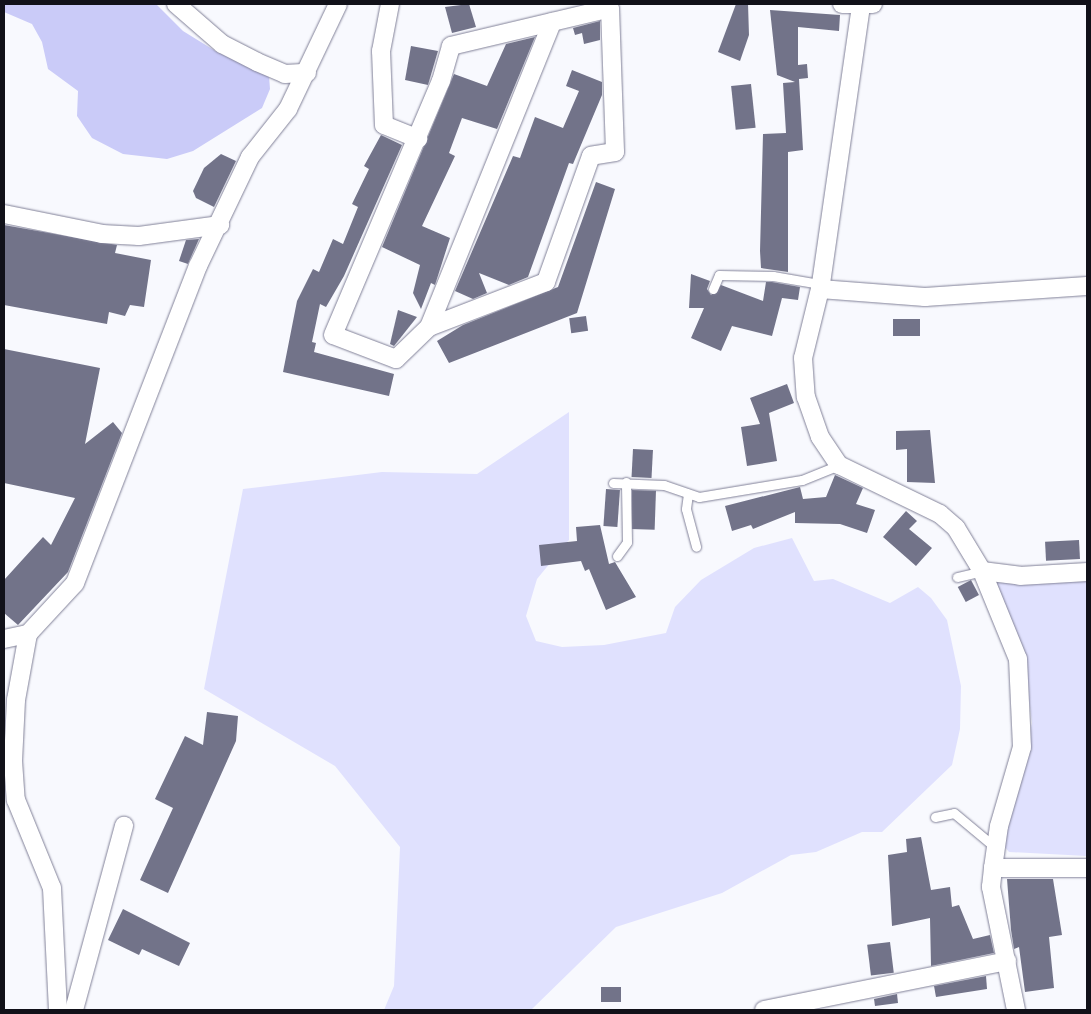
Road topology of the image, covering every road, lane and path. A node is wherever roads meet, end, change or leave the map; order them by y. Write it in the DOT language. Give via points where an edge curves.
graph roads {
  1 [pos="176,4"];
  2 [pos="338,4"];
  3 [pos="390,4"];
  4 [pos="842,4"];
  5 [pos="867,5"];
  6 [pos="552,22"];
  7 [pos="307,73"];
  8 [pos="418,139"];
  9 [pos="4,214"];
  10 [pos="220,225"];
  11 [pos="820,286"];
  12 [pos="1087,286"];
  13 [pos="713,289"];
  14 [pos="429,327"];
  15 [pos="839,465"];
  16 [pos="626,482"];
  17 [pos="613,483"];
  18 [pos="688,494"];
  19 [pos="696,547"];
  20 [pos="617,556"];
  21 [pos="982,571"];
  22 [pos="1087,572"];
  23 [pos="958,577"];
  24 [pos="28,634"];
  25 [pos="4,639"];
  26 [pos="935,817"];
  27 [pos="124,826"];
  28 [pos="996,848"];
  29 [pos="993,868"];
  30 [pos="1087,868"];
  31 [pos="1007,962"];
  32 [pos="58,1010"];
  33 [pos="74,1010"];
  34 [pos="764,1010"];
  35 [pos="1016,1010"];
  1 -- 7 [label="street" via="222,44 285,74"];
  2 -- 7 [label="street"];
  3 -- 8 [label="street" via="382,51 384,125"];
  4 -- 5 [label="street"];
  5 -- 11 [label="street"];
  6 -- 8 [label="street" via="451,46"];
  6 -- 14 [label="street"];
  6 -- 14 [label="street" via="610,8 615,152 591,156 546,282"];
  7 -- 10 [label="street" via="288,109 250,157"];
  8 -- 14 [label="street" via="333,335 396,359"];
  9 -- 10 [label="street" via="130,235"];
  10 -- 24 [label="street" via="198,266 75,582"];
  11 -- 12 [label="street" via="925,297"];
  11 -- 13 [label="lane" via="773,276 719,275"];
  11 -- 15 [label="street" via="806,335 804,382 820,437"];
  15 -- 18 [label="lane" via="820,475 752,491 699,498"];
  15 -- 21 [label="street" via="940,514 956,528"];
  16 -- 17 [label="lane"];
  16 -- 18 [label="lane" via="664,485"];
  16 -- 20 [label="lane" via="627,542"];
  18 -- 19 [label="lane" via="686,509"];
  21 -- 22 [label="street" via="1020,576"];
  21 -- 23 [label="lane"];
  21 -- 28 [label="street" via="1018,659 1022,708 1022,746"];
  24 -- 25 [label="street"];
  24 -- 32 [label="street" via="16,700 16,800 52,888"];
  26 -- 28 [label="lane" via="954,813"];
  27 -- 33 [label="street"];
  28 -- 29 [label="street"];
  29 -- 30 [label="street"];
  29 -- 31 [label="street" via="992,887"];
  31 -- 34 [label="street"];
  31 -- 35 [label="street"];
}
